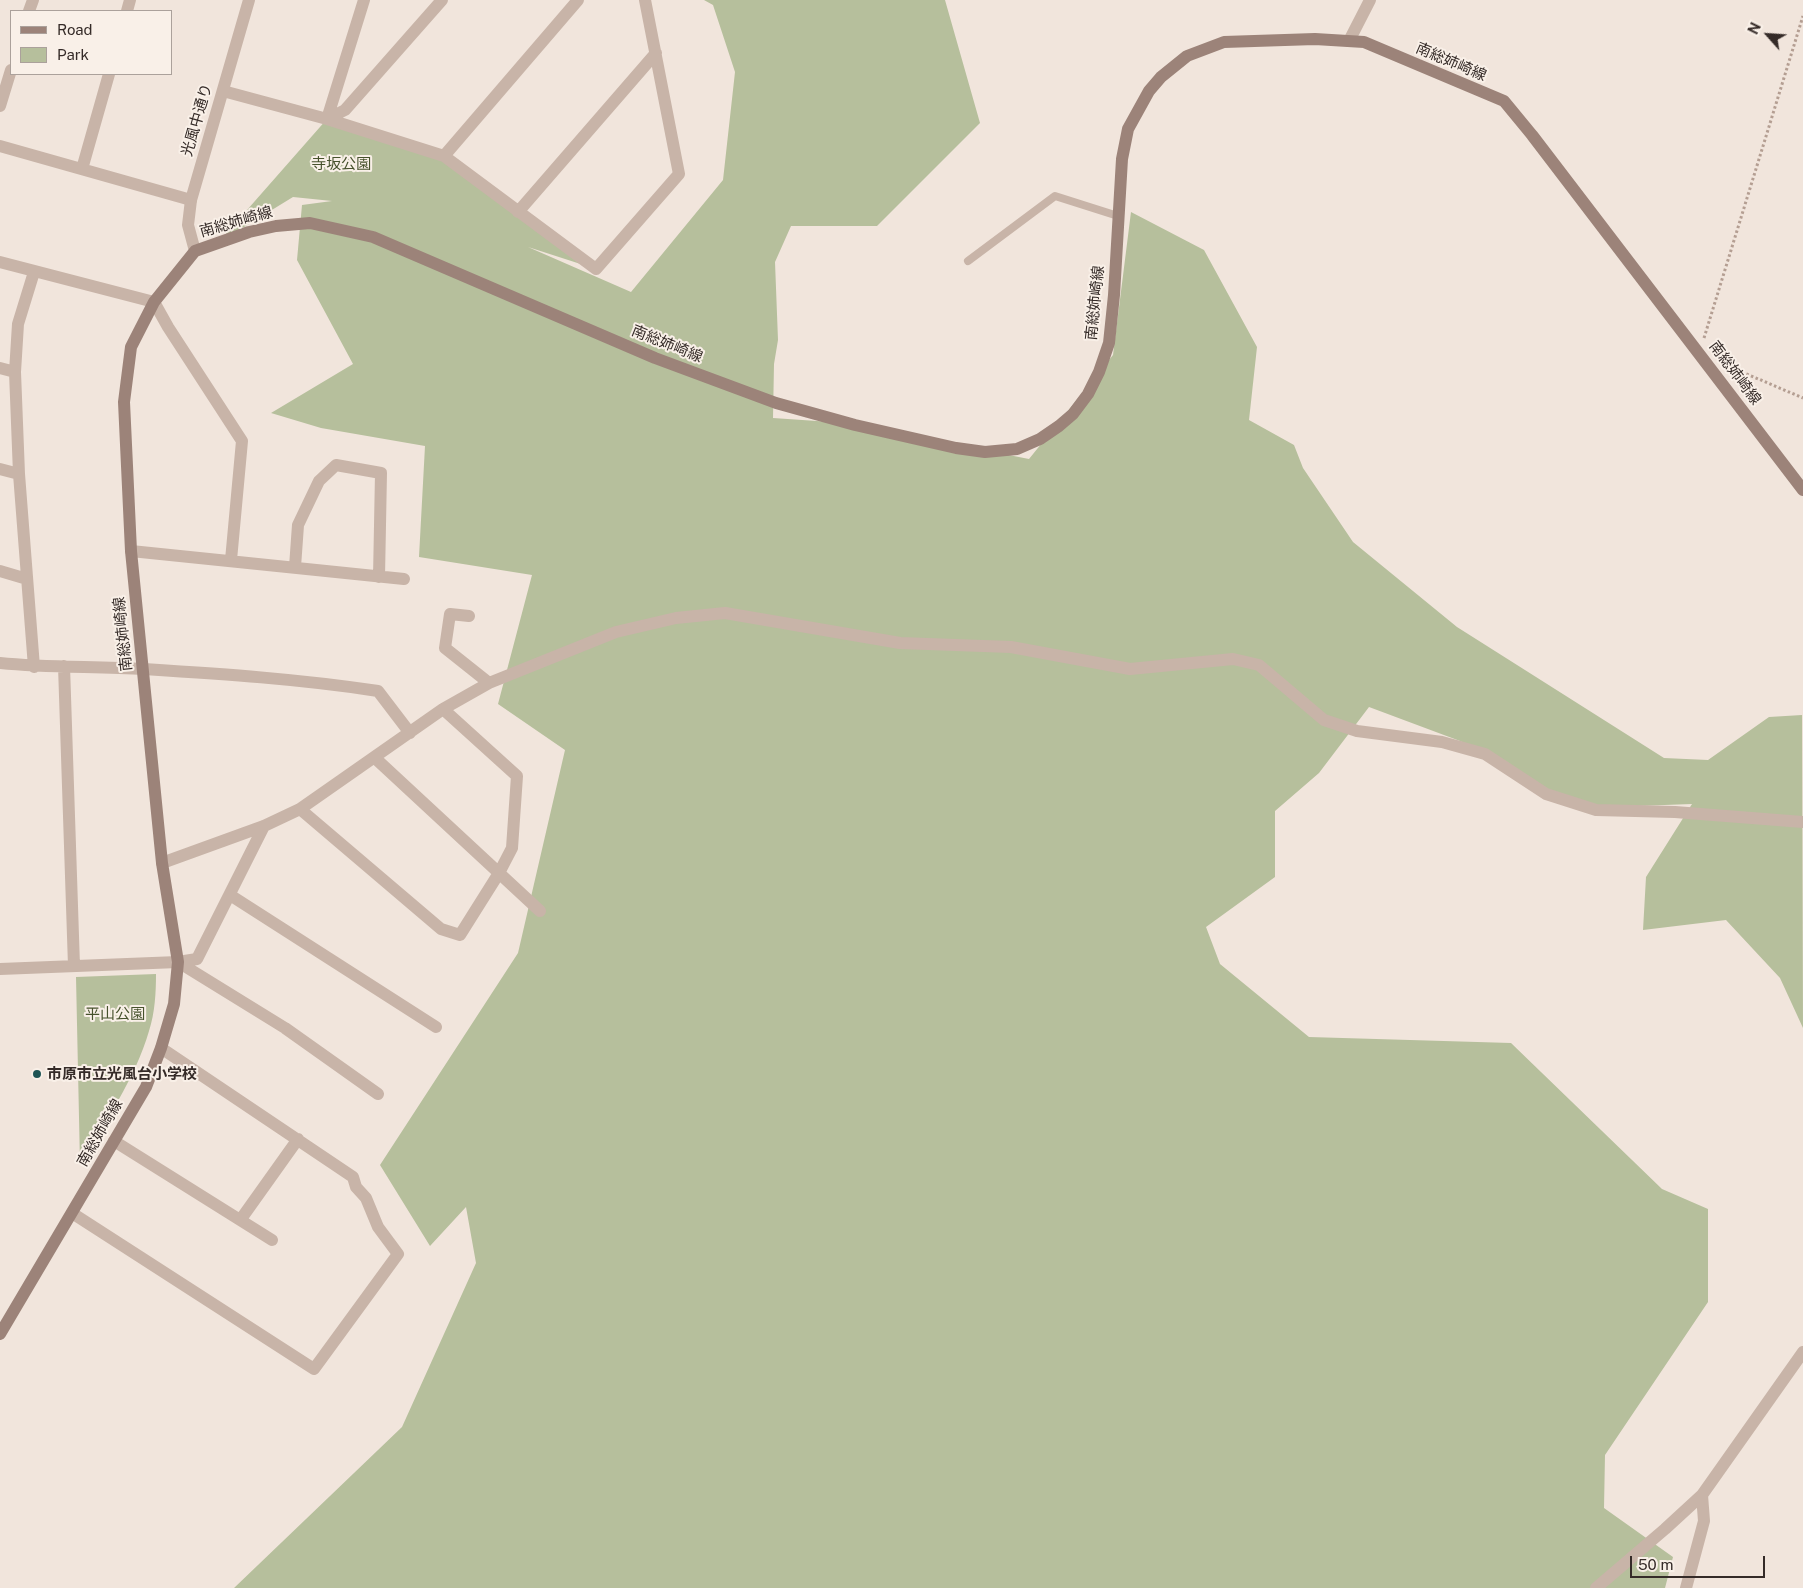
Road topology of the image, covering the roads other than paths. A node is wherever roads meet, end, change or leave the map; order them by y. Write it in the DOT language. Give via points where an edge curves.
graph roads {
  1 [pos="249,0"];
  2 [pos="364,0"];
  3 [pos="442,0"];
  4 [pos="578,0"];
  5 [pos="645,0"];
  6 [pos="1370,0"];
  7 [pos="1349,41"];
  8 [pos="656,53"];
  9 [pos="10,73"];
  10 [pos="109,75"];
  11 [pos="223,91"];
  12 [pos="0,106"];
  13 [pos="327,119"];
  14 [pos="0,146"];
  15 [pos="444,156"];
  16 [pos="82,169"];
  17 [pos="191,200"];
  18 [pos="518,212"];
  19 [pos="1118,216"];
  20 [pos="195,251"];
  21 [pos="968,261"];
  22 [pos="0,262"];
  23 [pos="34,272"];
  24 [pos="154,302"];
  25 [pos="0,368"];
  26 [pos="15,372"];
  27 [pos="0,469"];
  28 [pos="19,474"];
  29 [pos="1803,490"];
  30 [pos="131,551"];
  31 [pos="231,560"];
  32 [pos="295,567"];
  33 [pos="0,571"];
  34 [pos="380,577"];
  35 [pos="27,579"];
  36 [pos="404,579"];
  37 [pos="469,616"];
  38 [pos="0,663"];
  39 [pos="34,666"];
  40 [pos="64,666"];
  41 [pos="143,669"];
  42 [pos="489,683"];
  43 [pos="444,709"];
  44 [pos="410,733"];
  45 [pos="375,758"];
  46 [pos="300,809"];
  47 [pos="1803,822"];
  48 [pos="264,826"];
  49 [pos="162,863"];
  50 [pos="499,873"];
  51 [pos="230,895"];
  52 [pos="540,910"];
  53 [pos="178,962"];
  54 [pos="74,966"];
  55 [pos="0,969"];
  56 [pos="436,1027"];
  57 [pos="161,1048"];
  58 [pos="378,1094"];
  59 [pos="298,1139"];
  60 [pos="114,1141"];
  61 [pos="72,1213"];
  62 [pos="241,1220"];
  63 [pos="272,1240"];
  64 [pos="0,1334"];
  65 [pos="1803,1352"];
  66 [pos="1702,1495"];
  67 [pos="1596,1588"];
  68 [pos="1686,1588"];
  1 -- 11 [label="street, 光風中通り"];
  2 -- 13 [label="street"];
  3 -- 13 [label="street" via="345,110"];
  4 -- 15 [label="street"];
  5 -- 8 [label="street"];
  6 -- 7 [label="street"];
  7 -- 19 [label="main road, 南総姉崎線" via="1224,42 1187,56 1161,76 1128,129 1122,159"];
  7 -- 29 [label="main road, 南総姉崎線" via="1364,42 1504,101"];
  8 -- 18 [label="street"];
  8 -- 18 [label="street" via="679,174 596,269"];
  9 -- 12 [label="street"];
  10 -- 16 [label="street"];
  11 -- 13 [label="street"];
  11 -- 17 [label="street, 光風中通り"];
  13 -- 15 [label="street"];
  14 -- 16 [label="street"];
  15 -- 18 [label="street"];
  16 -- 17 [label="street"];
  17 -- 20 [label="street, 光風中通り" via="188,225"];
  19 -- 20 [label="main road, 南総姉崎線" via="1109,343 1088,394 1073,414 1040,439 1017,449 985,452 855,426 776,403 655,358 373,236 310,223 249,232"];
  19 -- 21 [label="lane" via="1055,196"];
  20 -- 24 [label="main road, 南総姉崎線"];
  22 -- 23 [label="street"];
  23 -- 24 [label="street"];
  23 -- 26 [label="street" via="18,324"];
  24 -- 30 [label="main road, 南総姉崎線" via="131,346 124,402"];
  24 -- 31 [label="street" via="242,441"];
  25 -- 26 [label="street"];
  26 -- 28 [label="street"];
  27 -- 28 [label="street"];
  28 -- 35 [label="street"];
  30 -- 31 [label="street"];
  30 -- 41 [label="main road, 南総姉崎線"];
  31 -- 32 [label="street"];
  32 -- 34 [label="street"];
  32 -- 34 [label="street" via="298,525 319,481 336,465 381,473"];
  33 -- 35 [label="street"];
  34 -- 36 [label="street"];
  35 -- 39 [label="street"];
  37 -- 42 [label="street" via="450,614 445,648"];
  38 -- 39 [label="street"];
  39 -- 40 [label="street"];
  40 -- 41 [label="street"];
  40 -- 54 [label="street"];
  41 -- 44 [label="street" via="333,684 378,691"];
  41 -- 49 [label="main road, 南総姉崎線"];
  42 -- 43 [label="street"];
  42 -- 47 [label="street" via="616,632 676,618 725,613 900,643 1012,647 1130,669 1233,659 1259,665 1324,720 1357,731 1442,742 1485,754 1546,794 1596,810 1675,812"];
  43 -- 44 [label="street"];
  43 -- 50 [label="street" via="517,776 512,848"];
  44 -- 45 [label="street"];
  45 -- 46 [label="street"];
  45 -- 50 [label="street"];
  46 -- 48 [label="street"];
  46 -- 50 [label="street" via="441,929 460,935"];
  48 -- 49 [label="street"];
  48 -- 51 [label="street"];
  49 -- 53 [label="main road, 南総姉崎線"];
  50 -- 52 [label="street"];
  51 -- 53 [label="street" via="197,959"];
  51 -- 56 [label="street"];
  53 -- 54 [label="street"];
  53 -- 57 [label="main road, 南総姉崎線" via="174,1004"];
  53 -- 58 [label="street" via="284,1028"];
  54 -- 55 [label="street"];
  57 -- 59 [label="street"];
  57 -- 60 [label="main road, 南総姉崎線" via="146,1087"];
  59 -- 61 [label="street" via="353,1177 378,1227 398,1254 314,1369"];
  59 -- 62 [label="street"];
  60 -- 61 [label="main road, 南総姉崎線"];
  60 -- 62 [label="street"];
  61 -- 64 [label="main road, 南総姉崎線"];
  62 -- 63 [label="street"];
  65 -- 66 [label="street"];
  66 -- 67 [label="street"];
  66 -- 68 [label="street" via="1704,1521"];
}
